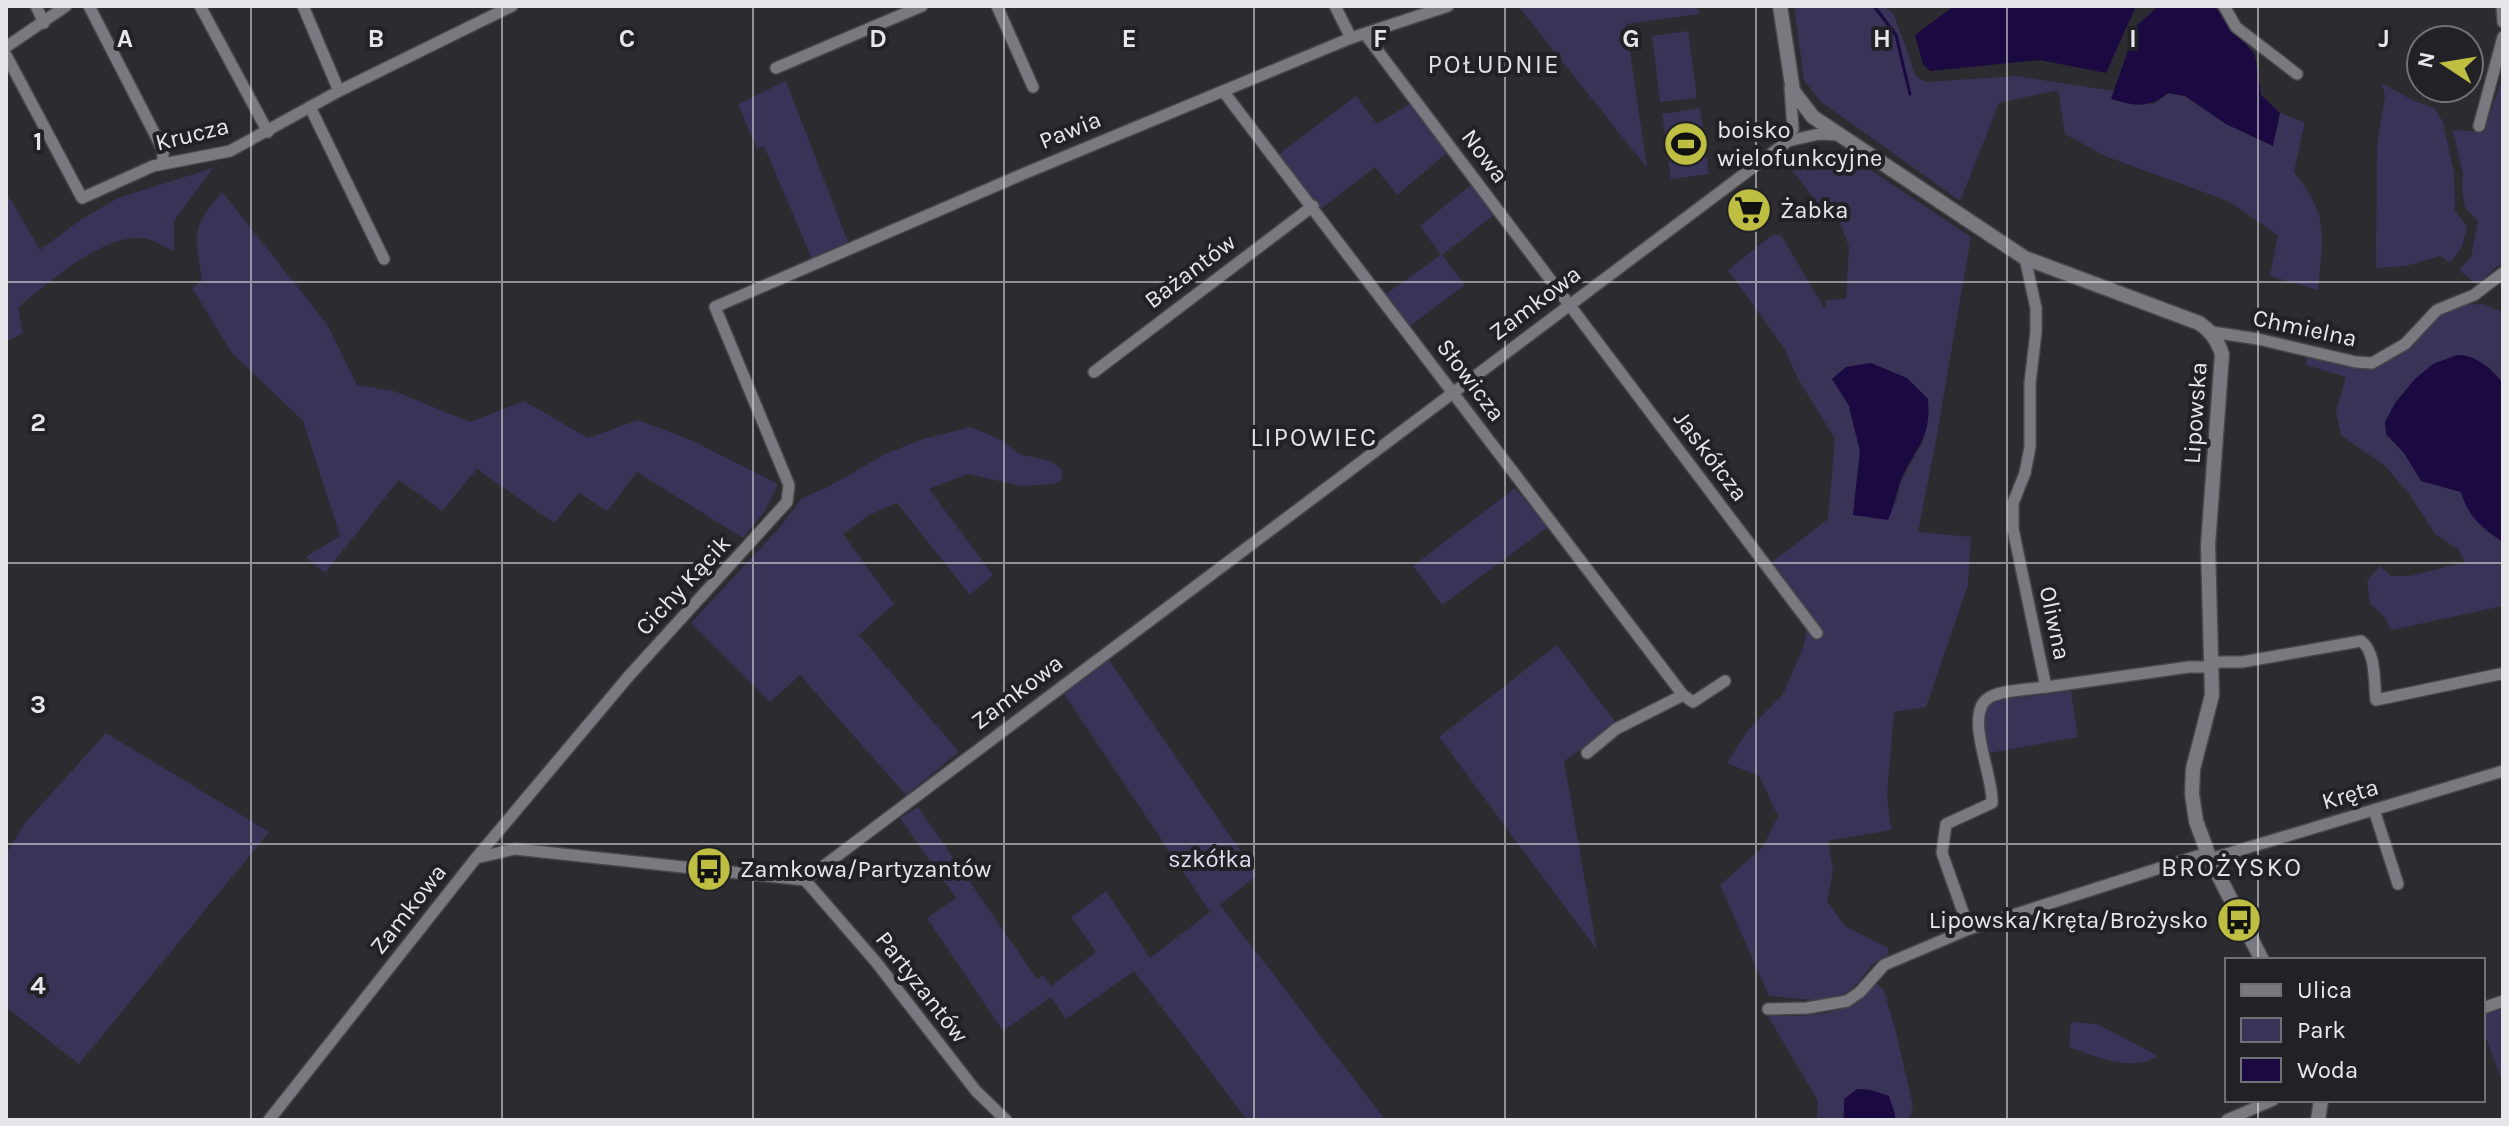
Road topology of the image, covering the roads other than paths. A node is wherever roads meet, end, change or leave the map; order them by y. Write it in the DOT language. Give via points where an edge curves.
graph roads {
  1 [pos="36,6"];
  2 [pos="66,6"];
  3 [pos="89,6"];
  4 [pos="200,6"];
  5 [pos="303,6"];
  6 [pos="512,6"];
  7 [pos="922,6"];
  8 [pos="997,6"];
  9 [pos="1335,6"];
  10 [pos="1448,6"];
  11 [pos="1780,6"];
  12 [pos="2224,6"];
  13 [pos="2502,6"];
  14 [pos="2503,22"];
  15 [pos="44,23"];
  16 [pos="1365,34"];
  17 [pos="2503,37"];
  18 [pos="1351,38"];
  19 [pos="6,47"];
  20 [pos="6,55"];
  21 [pos="776,68"];
  22 [pos="2297,74"];
  23 [pos="1790,80"];
  24 [pos="1033,87"];
  25 [pos="339,91"];
  26 [pos="1223,91"];
  27 [pos="310,107"];
  28 [pos="1812,116"];
  29 [pos="2479,126"];
  30 [pos="268,132"];
  31 [pos="1840,135"];
  32 [pos="1794,136"];
  33 [pos="163,163"];
  34 [pos="1313,206"];
  35 [pos="2025,258"];
  36 [pos="384,259"];
  37 [pos="2503,273"];
  38 [pos="1570,305"];
  39 [pos="715,307"];
  40 [pos="2212,332"];
  41 [pos="1094,372"];
  42 [pos="1453,392"];
  43 [pos="1817,633"];
  44 [pos="2213,664"];
  45 [pos="2500,674"];
  46 [pos="1725,681"];
  47 [pos="2046,687"];
  48 [pos="1683,695"];
  49 [pos="1587,753"];
  50 [pos="2503,771"];
  51 [pos="2374,810"];
  52 [pos="2208,856"];
  53 [pos="476,858"];
  54 [pos="805,880"];
  55 [pos="2398,884"];
  56 [pos="1969,929"];
  57 [pos="2261,958"];
  58 [pos="1768,1009"];
  59 [pos="2268,1102"];
  60 [pos="269,1120"];
  61 [pos="1006,1120"];
  62 [pos="2227,1120"];
  1 -- 15 [label="street"];
  2 -- 15 [label="street"];
  3 -- 33 [label="street" via="163,150"];
  4 -- 30 [label="street"];
  5 -- 25 [label="street"];
  6 -- 25 [label="street, Krucza"];
  7 -- 21 [label="street"];
  8 -- 24 [label="street"];
  9 -- 18 [label="street"];
  10 -- 16 [label="street, Pawia"];
  11 -- 23 [label="street, Lipowska"];
  12 -- 22 [label="street" via="2236,27"];
  13 -- 14 [label="street"];
  15 -- 19 [label="street"];
  16 -- 18 [label="street, Pawia"];
  16 -- 38 [label="street, Nowa"];
  17 -- 29 [label="street"];
  18 -- 26 [label="street, Pawia"];
  20 -- 33 [label="street, Krucza" via="82,198"];
  23 -- 28 [label="street, Lipowska"];
  23 -- 32 [label="street"];
  25 -- 27 [label="street, Krucza"];
  26 -- 34 [label="street, Słowicza"];
  26 -- 39 [label="street, Pawia"];
  27 -- 30 [label="street, Krucza"];
  27 -- 36 [label="street"];
  28 -- 31 [label="street, Lipowska"];
  28 -- 32 [label="street, Zamkowa" via="1809,130"];
  30 -- 33 [label="street, Krucza" via="230,151"];
  31 -- 32 [label="street"];
  31 -- 35 [label="street, Lipowska"];
  32 -- 38 [label="street, Zamkowa"];
  34 -- 41 [label="street, Bażantów"];
  34 -- 42 [label="street, Słowicza"];
  35 -- 40 [label="street, Lipowska"];
  35 -- 47 [label="street, Oliwna" via="2036,332 2030,447 2013,503 2013,529"];
  37 -- 40 [label="street, Chmielna" via="2474,295 2437,310 2405,344 2372,363"];
  38 -- 42 [label="street, Zamkowa"];
  38 -- 43 [label="street, Jaskółcza"];
  39 -- 53 [label="street, Cichy Kącik" via="789,485 787,502 628,677"];
  40 -- 44 [label="street, Lipowska" via="2222,354 2208,545"];
  42 -- 48 [label="street, Słowicza"];
  42 -- 54 [label="street, Zamkowa"];
  44 -- 45 [label="street" via="2361,641 2371,658 2376,700"];
  44 -- 47 [label="street"];
  44 -- 52 [label="street, Lipowska" via="2192,794"];
  46 -- 48 [label="street" via="1693,702"];
  47 -- 56 [label="street, Oliwna" via="1991,696 1980,707 1977,725 1992,803 1946,824 1942,853"];
  48 -- 49 [label="street" via="1616,729"];
  50 -- 51 [label="street, Kręta"];
  51 -- 52 [label="street, Kręta"];
  51 -- 55 [label="street"];
  52 -- 56 [label="street, Kręta"];
  52 -- 57 [label="street, Lipowska"];
  53 -- 54 [label="street, Zamkowa" via="515,849"];
  53 -- 60 [label="street, Zamkowa"];
  54 -- 61 [label="street, Partyzantów" via="976,1091"];
  56 -- 58 [label="street" via="1884,965 1847,1001"];
  59 -- 62 [label="street"];
}
